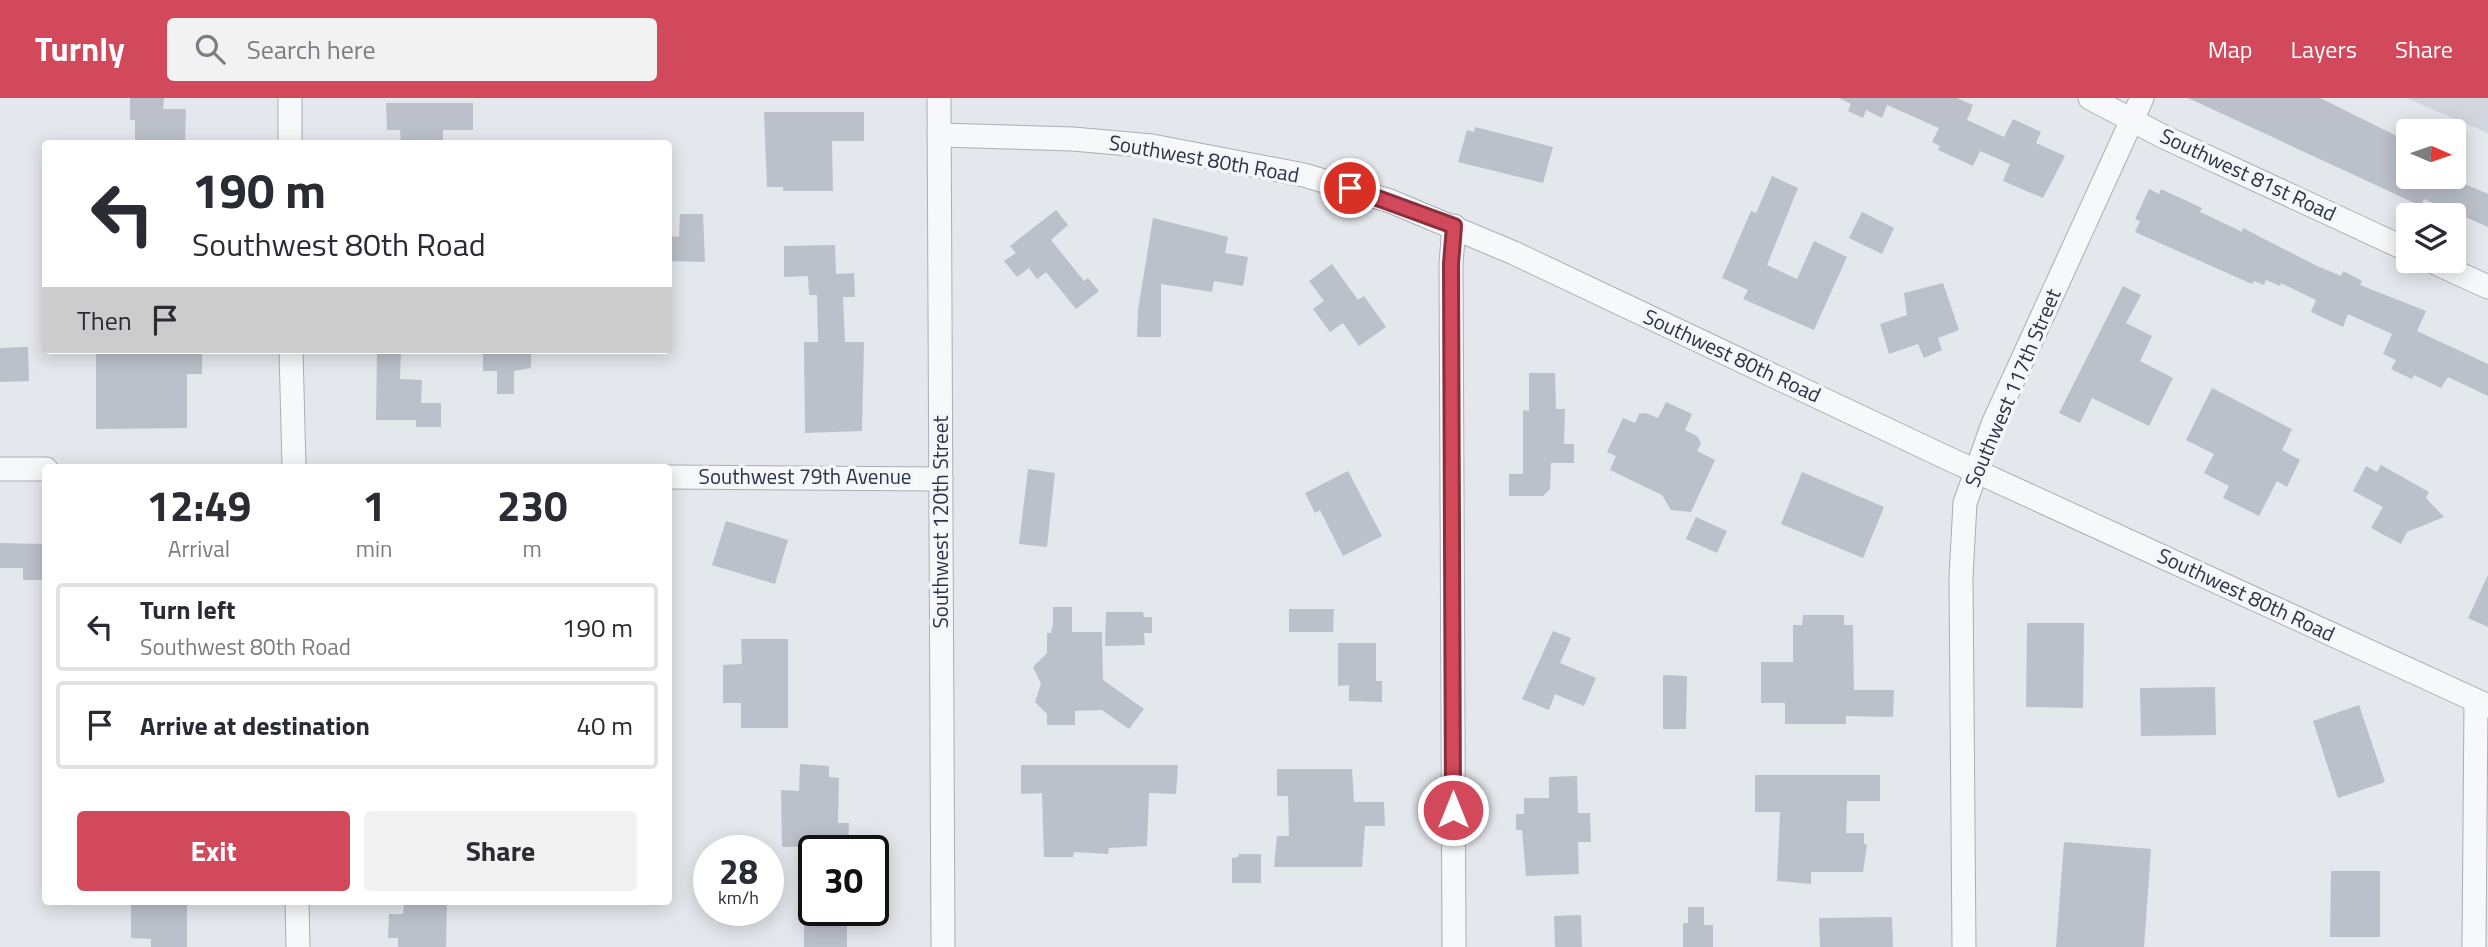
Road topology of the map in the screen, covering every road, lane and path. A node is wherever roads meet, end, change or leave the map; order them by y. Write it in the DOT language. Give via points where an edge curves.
graph roads {
  1 [pos="290,98"];
  2 [pos="939,98"];
  3 [pos="2090,98"];
  4 [pos="2137,108"];
  5 [pos="939,135"];
  6 [pos="290,140"];
  7 [pos="1454,226"];
  8 [pos="2396,244"];
  9 [pos="2457,273"];
  10 [pos="2488,287"];
  11 [pos="291,354"];
  12 [pos="294,464"];
  13 [pos="0,469"];
  14 [pos="42,469"];
  15 [pos="1975,471"];
  16 [pos="672,477"];
  17 [pos="941,479"];
  18 [pos="2482,704"];
  19 [pos="297,905"];
  20 [pos="298,947"];
  21 [pos="943,947"];
  22 [pos="1454,947"];
  23 [pos="1964,947"];
  24 [pos="2474,947"];
  1 -- 6 [label="street"];
  2 -- 5 [label="street, Southwest 120th Street"];
  3 -- 4 [label="street, Southwest 81st Road"];
  4 -- 8 [label="street, Southwest 81st Road" via="2162,136"];
  4 -- 15 [label="street, Southwest 117th Street"];
  5 -- 7 [label="street, Southwest 80th Road" via="1123,142 1224,158 1350,188"];
  5 -- 17 [label="street, Southwest 120th Street"];
  7 -- 15 [label="street, Southwest 80th Road"];
  7 -- 22 [label="street"];
  9 -- 10 [label="street"];
  11 -- 12 [label="street"];
  13 -- 14 [label="street"];
  15 -- 18 [label="street, Southwest 80th Road"];
  15 -- 23 [label="street, Southwest 117th Street" via="1965,503 1961,564"];
  16 -- 17 [label="street, Southwest 79th Avenue"];
  17 -- 21 [label="street, Southwest 120th Street"];
  18 -- 24 [label="street" via="2473,748"];
  19 -- 20 [label="street"];
}
